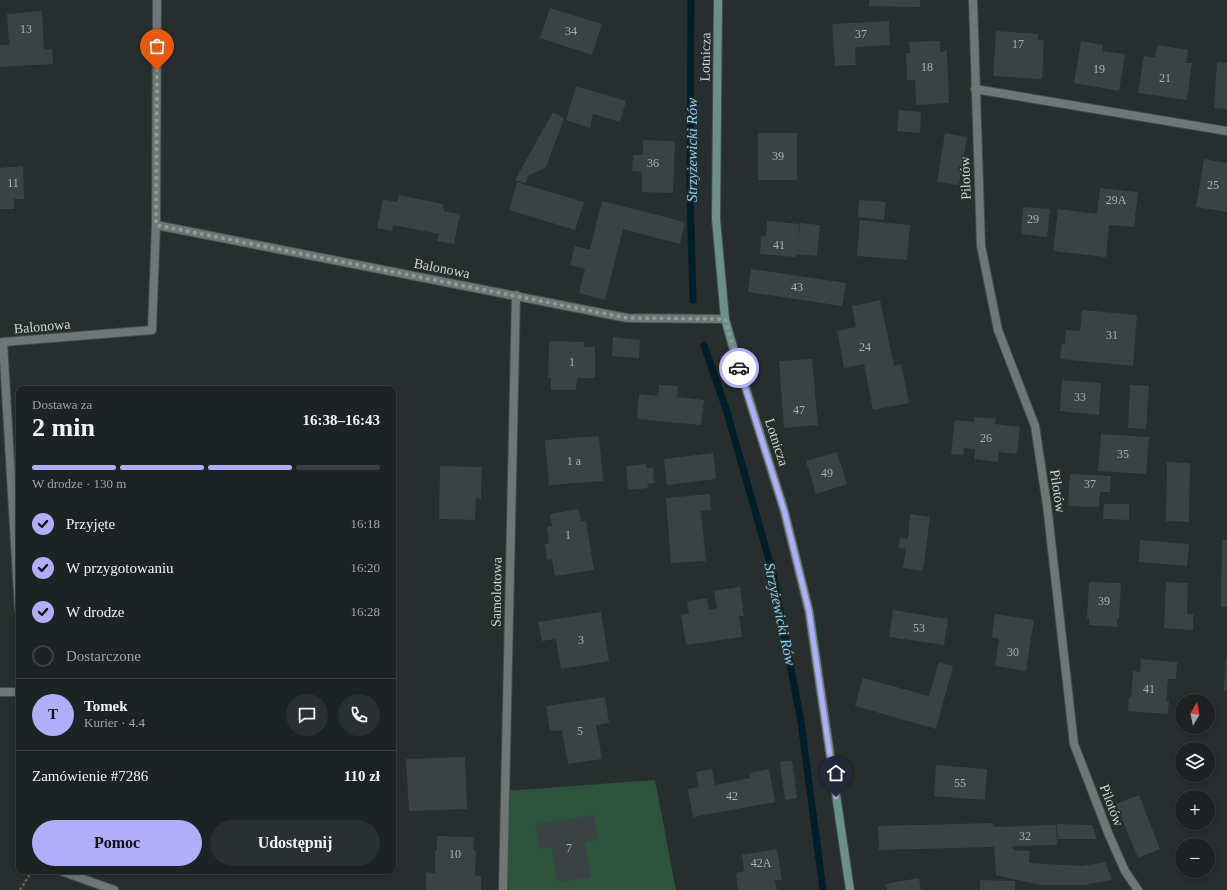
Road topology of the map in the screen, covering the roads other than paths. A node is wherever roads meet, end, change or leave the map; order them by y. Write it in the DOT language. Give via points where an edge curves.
graph roads {
  1 [pos="157,0"];
  2 [pos="718,0"];
  3 [pos="973,0"];
  4 [pos="975,89"];
  5 [pos="1227,131"];
  6 [pos="156,225"];
  7 [pos="516,295"];
  8 [pos="725,319"];
  9 [pos="1,342"];
  10 [pos="16,566"];
  11 [pos="0,692"];
  12 [pos="16,692"];
  13 [pos="69,874"];
  14 [pos="114,890"];
  15 [pos="503,890"];
  16 [pos="850,890"];
  17 [pos="1138,890"];
  1 -- 6 [label="street, Balonowa"];
  2 -- 8 [label="street, Lotnicza" via="716,219"];
  3 -- 4 [label="street, Pilotów"];
  4 -- 5 [label="street"];
  4 -- 17 [label="street, Pilotów" via="981,246 998,330 1035,426 1047,504 1074,744 1109,835 1125,871"];
  6 -- 7 [label="street, Balonowa"];
  6 -- 9 [label="street, Balonowa" via="152,330"];
  7 -- 8 [label="street, Balonowa" via="627,318"];
  7 -- 15 [label="street, Samolotowa"];
  8 -- 16 [label="street, Lotnicza" via="784,510 809,611"];
  9 -- 10 [label="street, Balonowa"];
  11 -- 12 [label="street"];
  13 -- 14 [label="street"];
}
